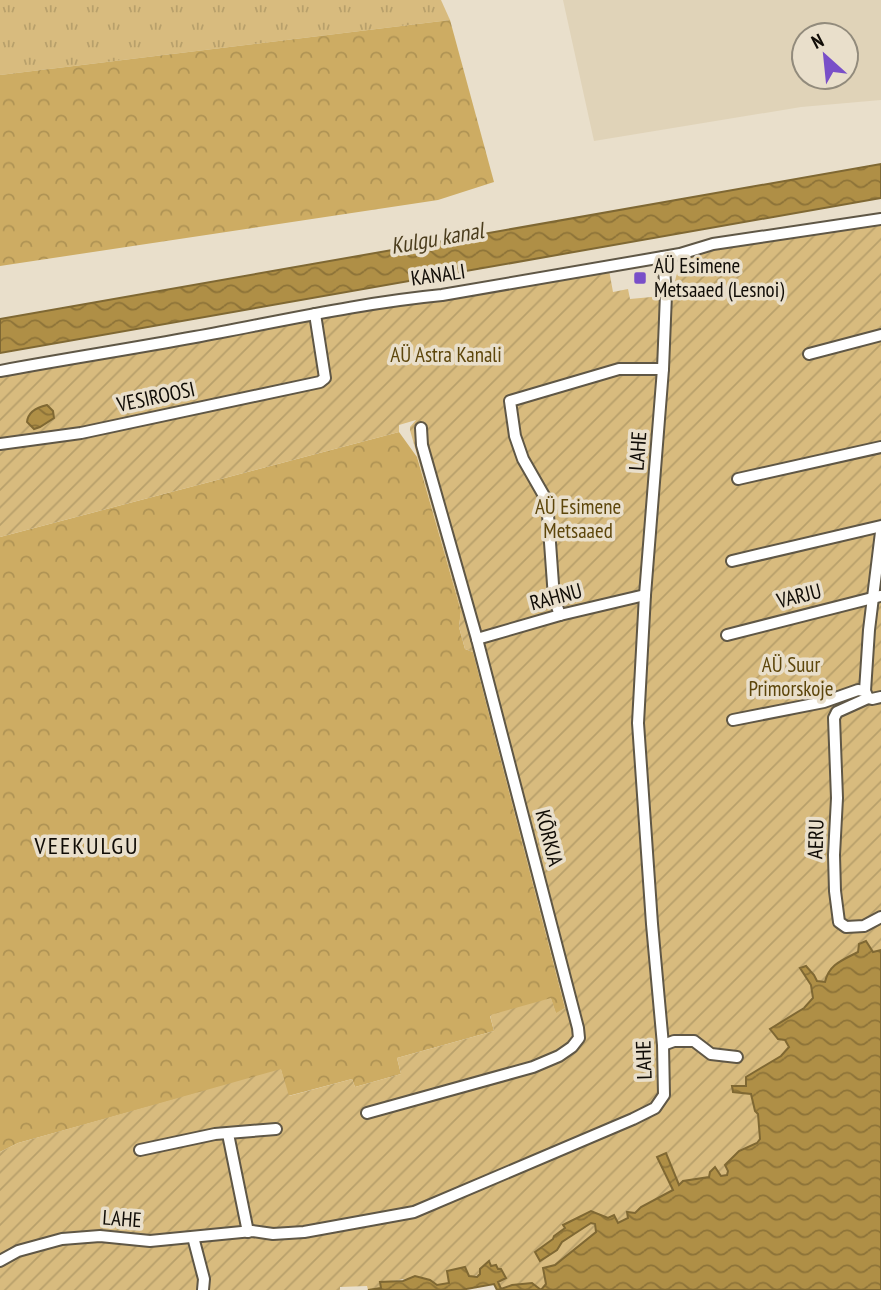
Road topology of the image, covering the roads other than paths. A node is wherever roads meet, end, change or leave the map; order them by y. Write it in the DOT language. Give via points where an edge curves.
graph roads {
  1 [pos="881,219"];
  2 [pos="663,257"];
  3 [pos="315,314"];
  4 [pos="881,335"];
  5 [pos="809,354"];
  6 [pos="663,369"];
  7 [pos="0,371"];
  8 [pos="421,428"];
  9 [pos="0,444"];
  10 [pos="881,447"];
  11 [pos="738,479"];
  12 [pos="881,526"];
  13 [pos="881,533"];
  14 [pos="732,562"];
  15 [pos="645,595"];
  16 [pos="877,597"];
  17 [pos="560,615"];
  18 [pos="727,635"];
  19 [pos="477,639"];
  20 [pos="866,694"];
  21 [pos="881,697"];
  22 [pos="733,720"];
  23 [pos="881,917"];
  24 [pos="663,1045"];
  25 [pos="737,1057"];
  26 [pos="367,1113"];
  27 [pos="276,1129"];
  28 [pos="228,1134"];
  29 [pos="140,1150"];
  30 [pos="248,1232"];
  31 [pos="193,1237"];
  32 [pos="0,1261"];
  33 [pos="202,1290"];
  1 -- 2 [label="street, KANALI" via="713,244"];
  2 -- 3 [label="street, KANALI"];
  2 -- 6 [label="street, LAHE"];
  3 -- 7 [label="street, KANALI"];
  3 -- 9 [label="street, VESIROOSI" via="325,367 325,379 320,382 81,433"];
  4 -- 5 [label="street"];
  6 -- 15 [label="street, LAHE"];
  6 -- 17 [label="street" via="619,369 510,401 523,459 548,501 554,598"];
  8 -- 19 [label="street, KÕRKJA"];
  10 -- 11 [label="street"];
  12 -- 14 [label="street"];
  13 -- 16 [label="street"];
  15 -- 17 [label="street, RAHNU"];
  15 -- 24 [label="street, LAHE" via="638,723"];
  16 -- 18 [label="street, VARJU"];
  16 -- 20 [label="street"];
  17 -- 19 [label="street, RAHNU"];
  19 -- 26 [label="street, KÕRKJA" via="579,1038 559,1056 533,1067"];
  20 -- 21 [label="street" via="872,699"];
  20 -- 22 [label="street" via="858,690 824,702"];
  20 -- 23 [label="street, AERU" via="834,718 835,891 839,922 846,928"];
  24 -- 25 [label="street" via="694,1041 711,1054"];
  24 -- 30 [label="street, LAHE" via="664,1095 655,1108 621,1125 414,1212 304,1232"];
  27 -- 28 [label="street"];
  28 -- 29 [label="street"];
  28 -- 30 [label="street"];
  30 -- 31 [label="street, LAHE"];
  31 -- 32 [label="street, LAHE" via="62,1239"];
  31 -- 33 [label="street" via="204,1279"];
}
